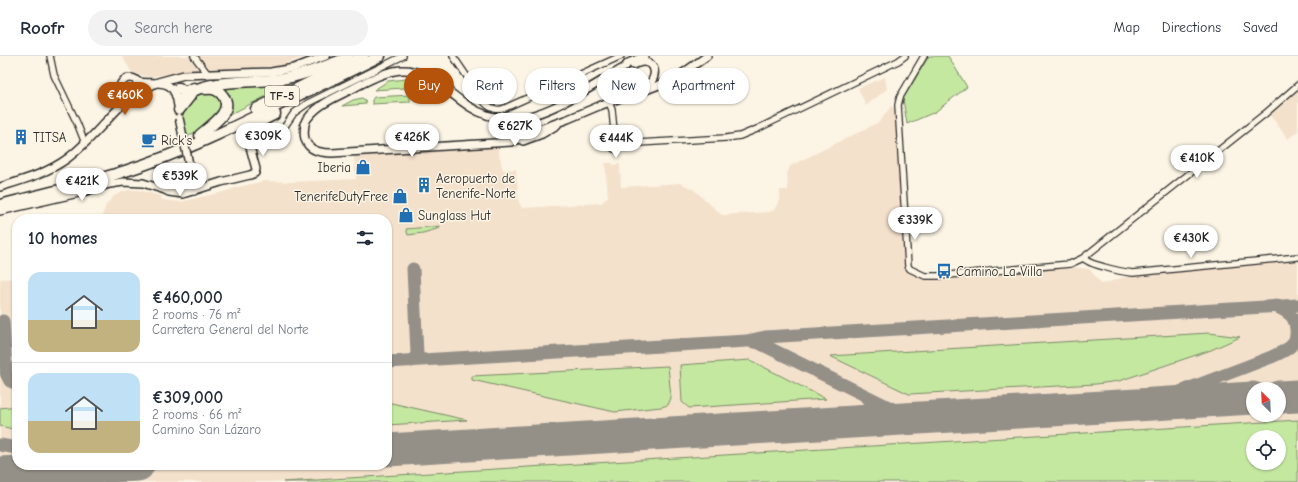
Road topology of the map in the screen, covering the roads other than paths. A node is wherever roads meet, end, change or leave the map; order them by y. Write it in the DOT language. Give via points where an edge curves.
graph roads {
  1 [pos="50,56"];
  2 [pos="194,56"];
  3 [pos="326,56"];
  4 [pos="352,56"];
  5 [pos="362,56"];
  6 [pos="380,56"];
  7 [pos="403,56"];
  8 [pos="453,56"];
  9 [pos="621,56"];
  10 [pos="645,56"];
  11 [pos="707,56"];
  12 [pos="905,56"];
  13 [pos="924,56"];
  14 [pos="312,58"];
  15 [pos="199,62"];
  16 [pos="625,67"];
  17 [pos="207,73"];
  18 [pos="197,74"];
  19 [pos="184,75"];
  20 [pos="171,78"];
  21 [pos="137,82"];
  22 [pos="158,82"];
  23 [pos="227,83"];
  24 [pos="650,83"];
  25 [pos="1298,85"];
  26 [pos="179,88"];
  27 [pos="316,88"];
  28 [pos="650,88"];
  29 [pos="140,92"];
  30 [pos="122,94"];
  31 [pos="130,98"];
  32 [pos="604,104"];
  33 [pos="610,104"];
  34 [pos="179,110"];
  35 [pos="568,119"];
  36 [pos="107,120"];
  37 [pos="200,135"];
  38 [pos="249,136"];
  39 [pos="261,139"];
  40 [pos="495,143"];
  41 [pos="85,144"];
  42 [pos="251,149"];
  43 [pos="190,176"];
  44 [pos="182,184"];
  45 [pos="0,187"];
  46 [pos="165,190"];
  47 [pos="193,191"];
  48 [pos="0,198"];
  49 [pos="0,205"];
  50 [pos="0,211"];
  51 [pos="1298,256"];
  52 [pos="1083,258"];
  1 -- 41 [label="street" via="54,74"];
  2 -- 15 [label="street"];
  3 -- 14 [label="main road"];
  4 -- 23 [label="highway" via="297,76"];
  5 -- 37 [label="highway, TF-5"];
  6 -- 27 [label="highway, TF-5"];
  7 -- 39 [label="street" via="308,103 294,113 283,129"];
  8 -- 9 [label="street" via="486,103 491,108 499,110"];
  10 -- 16 [label="main road"];
  11 -- 28 [label="main road" via="683,73"];
  12 -- 33 [label="street" via="740,136 618,143"];
  13 -- 52 [label="street" via="898,105 906,251 910,269 925,276 938,276 1070,264"];
  14 -- 17 [label="main road" via="294,68 271,72"];
  15 -- 17 [label="street"];
  15 -- 18 [label="street"];
  16 -- 24 [label="main road" via="640,62 652,66 655,72"];
  16 -- 40 [label="main road" via="555,106 520,118 501,118 480,113 431,78 414,70 393,71 317,108 308,118 306,131 310,141 319,148 333,153"];
  17 -- 18 [label="main road"];
  18 -- 19 [label="main road"];
  19 -- 20 [label="main road"];
  19 -- 26 [label="main road" via="179,82"];
  20 -- 22 [label="main road"];
  20 -- 26 [label="main road"];
  21 -- 22 [label="main road"];
  21 -- 29 [label="main road"];
  21 -- 30 [label="main road" via="132,79 124,81 121,87"];
  22 -- 29 [label="main road"];
  22 -- 34 [label="main road" via="171,86"];
  23 -- 26 [label="highway" via="209,84 184,92"];
  23 -- 34 [label="highway" via="190,93"];
  25 -- 52 [label="street"];
  26 -- 34 [label="main road"];
  27 -- 38 [label="highway" via="257,125"];
  27 -- 49 [label="highway, TF-5" via="201,142 147,164 62,190"];
  29 -- 31 [label="main road"];
  30 -- 31 [label="main road"];
  30 -- 36 [label="main road"];
  31 -- 36 [label="main road"];
  32 -- 35 [label="main road"];
  34 -- 37 [label="highway" via="189,96 205,89 212,88 224,96 226,109 221,117"];
  34 -- 43 [label="main road, bridge"];
  35 -- 40 [label="main road" via="514,141"];
  35 -- 40 [label="main road" via="542,134 524,140 509,144"];
  36 -- 41 [label="main road"];
  37 -- 48 [label="highway, TF-5" via="150,156 95,174"];
  38 -- 39 [label="street"];
  38 -- 42 [label="main road"];
  39 -- 42 [label="street" via="254,143"];
  41 -- 45 [label="main road" via="55,167"];
  42 -- 47 [label="main road" via="255,173"];
  43 -- 44 [label="main road" via="185,178"];
  43 -- 47 [label="main road" via="195,177 198,182 197,188"];
  44 -- 46 [label="main road" via="172,190"];
  44 -- 47 [label="main road" via="188,191"];
  46 -- 47 [label="main road" via="180,194"];
  46 -- 50 [label="main road" via="143,183 122,182"];
  51 -- 52 [label="street" via="1133,273 1089,263"];
}
